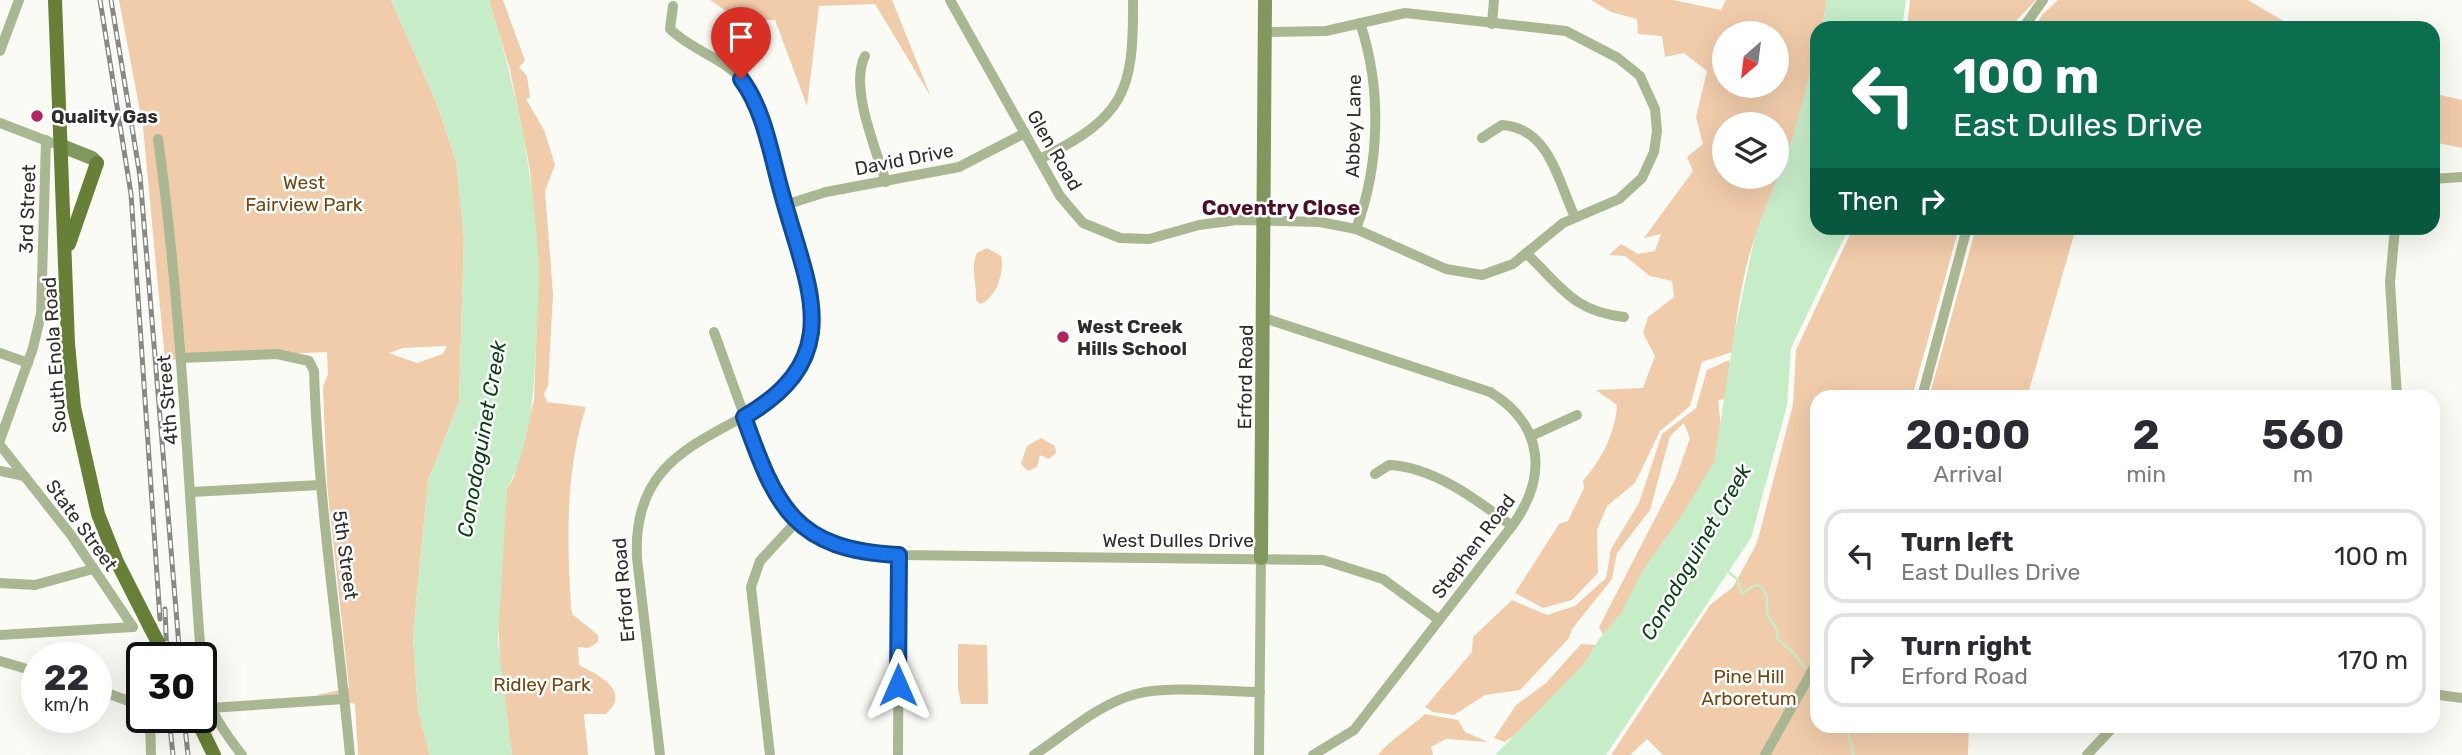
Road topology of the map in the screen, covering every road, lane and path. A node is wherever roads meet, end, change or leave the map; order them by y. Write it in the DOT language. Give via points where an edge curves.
graph roads {
  1 [pos="19,0"];
  2 [pos="49,0"];
  3 [pos="55,0"];
  4 [pos="950,0"];
  5 [pos="1133,0"];
  6 [pos="1265,0"];
  7 [pos="1494,0"];
  8 [pos="2043,0"];
  9 [pos="673,6"];
  10 [pos="2028,21"];
  11 [pos="1360,23"];
  12 [pos="1492,24"];
  13 [pos="57,31"];
  14 [pos="1265,32"];
  15 [pos="0,51"];
  16 [pos="866,56"];
  17 [pos="0,123"];
  18 [pos="1025,132"];
  19 [pos="1482,138"];
  20 [pos="159,139"];
  21 [pos="46,140"];
  22 [pos="62,146"];
  23 [pos="1040,159"];
  24 [pos="97,163"];
  25 [pos="2462,177"];
  26 [pos="2440,178"];
  27 [pos="886,182"];
  28 [pos="785,205"];
  29 [pos="1575,217"];
  30 [pos="1265,220"];
  31 [pos="1356,229"];
  32 [pos="1965,235"];
  33 [pos="2394,235"];
  34 [pos="66,251"];
  35 [pos="1526,253"];
  36 [pos="1624,317"];
  37 [pos="1264,318"];
  38 [pos="714,332"];
  39 [pos="0,353"];
  40 [pos="181,358"];
  41 [pos="28,363"];
  42 [pos="1924,390"];
  43 [pos="2397,390"];
  44 [pos="1577,415"];
  45 [pos="744,417"];
  46 [pos="1531,436"];
  47 [pos="0,440"];
  48 [pos="0,445"];
  49 [pos="0,471"];
  50 [pos="1375,474"];
  51 [pos="24,476"];
  52 [pos="319,485"];
  53 [pos="192,492"];
  54 [pos="798,520"];
  55 [pos="1512,526"];
  56 [pos="899,555"];
  57 [pos="1261,558"];
  58 [pos="93,569"];
  59 [pos="0,583"];
  60 [pos="1439,620"];
  61 [pos="0,635"];
  62 [pos="158,642"];
  63 [pos="200,642"];
  64 [pos="0,661"];
  65 [pos="21,668"];
  66 [pos="1810,675"];
  67 [pos="1260,692"];
  68 [pos="2440,695"];
  69 [pos="2462,698"];
  70 [pos="344,699"];
  71 [pos="217,708"];
  72 [pos="217,718"];
  73 [pos="150,733"];
  74 [pos="203,733"];
  75 [pos="2107,733"];
  76 [pos="151,755"];
  77 [pos="214,755"];
  78 [pos="242,755"];
  79 [pos="350,755"];
  80 [pos="660,755"];
  81 [pos="770,755"];
  82 [pos="898,755"];
  83 [pos="1034,755"];
  84 [pos="1259,755"];
  85 [pos="1312,755"];
  86 [pos="1765,755"];
  87 [pos="2087,755"];
  1 -- 15 [label="street"];
  2 -- 13 [label="main road, South Enola Road"];
  3 -- 13 [label="main road, South Enola Road"];
  4 -- 18 [label="street, Glen Road"];
  5 -- 23 [label="street" via="1133,59 1119,100 1086,134"];
  6 -- 14 [label="street, Erford Road"];
  7 -- 12 [label="street"];
  8 -- 10 [label="street"];
  9 -- 28 [label="street, Erford Road" via="670,29 734,72 749,89"];
  11 -- 12 [label="street, Glen Road" via="1405,13"];
  11 -- 14 [label="street, Glen Road" via="1309,33"];
  11 -- 31 [label="street, Abbey Lane" via="1373,74 1373,163 1368,198"];
  12 -- 29 [label="street, Glen Road" via="1560,29 1590,42 1634,70 1652,98 1656,144 1642,178 1619,199"];
  13 -- 22 [label="main road, South Enola Road"];
  14 -- 30 [label="street, Erford Road"];
  16 -- 27 [label="street" via="859,88"];
  17 -- 21 [label="street"];
  18 -- 23 [label="street, Glen Road"];
  18 -- 27 [label="street, David Drive" via="959,167"];
  19 -- 29 [label="street" via="1502,125 1518,127 1536,139 1550,158"];
  20 -- 40 [label="street, 4th Street"];
  21 -- 22 [label="street"];
  21 -- 41 [label="street, 3rd Street" via="41,314"];
  22 -- 24 [label="street"];
  22 -- 34 [label="main road, South Enola Road"];
  23 -- 30 [label="street, Glen Road" via="1071,211 1106,235 1149,239 1211,223"];
  24 -- 34 [label="main road"];
  25 -- 26 [label="street"];
  27 -- 28 [label="street, David Drive" via="826,192"];
  28 -- 45 [label="street, Erford Road" via="811,294 811,335 802,361 785,387"];
  29 -- 35 [label="street, Glen Road" via="1552,229"];
  30 -- 31 [label="street, Glen Road"];
  30 -- 37 [label="street, Erford Road"];
  31 -- 35 [label="street, Glen Road" via="1461,274 1487,274 1513,264"];
  32 -- 42 [label="street"];
  33 -- 43 [label="street" via="2390,282"];
  34 -- 62 [label="main road, South Enola Road, bridge" via="71,378 84,463 108,540"];
  35 -- 36 [label="street" via="1576,303"];
  37 -- 46 [label="street, Stephen Road" via="1490,392 1521,417"];
  37 -- 57 [label="street, Erford Road"];
  38 -- 45 [label="street, West Dulles Drive"];
  39 -- 41 [label="street"];
  40 -- 52 [label="street, 5th Street" via="277,354 309,361 314,372"];
  40 -- 53 [label="street, 4th Street"];
  41 -- 47 [label="street, 3rd Street"];
  44 -- 46 [label="street"];
  45 -- 54 [label="street, West Dulles Drive" via="770,487"];
  45 -- 80 [label="street, Erford Road" via="671,460 652,483 640,513 637,558"];
  46 -- 55 [label="street, Stephen Road" via="1536,457 1534,486"];
  48 -- 51 [label="street, State Street"];
  49 -- 51 [label="street"];
  50 -- 55 [label="street" via="1389,465 1420,472 1458,489"];
  51 -- 58 [label="street, State Street"];
  52 -- 53 [label="street"];
  52 -- 70 [label="street, 5th Street"];
  53 -- 63 [label="street, 4th Street"];
  54 -- 56 [label="street, West Dulles Drive" via="841,547"];
  54 -- 81 [label="street" via="760,561 751,587"];
  55 -- 60 [label="street, Stephen Road"];
  56 -- 57 [label="street, West Dulles Drive"];
  56 -- 82 [label="street"];
  57 -- 60 [label="street, West Dulles Drive" via="1323,560 1368,572 1400,589"];
  57 -- 67 [label="street, Erford Road"];
  58 -- 59 [label="street" via="35,585"];
  58 -- 61 [label="street, State Street" via="133,626"];
  60 -- 85 [label="street, Stephen Road" via="1354,730"];
  64 -- 65 [label="street"];
  66 -- 86 [label="street"];
  67 -- 83 [label="street" via="1135,694 1101,710"];
  67 -- 84 [label="street, Erford Road"];
  68 -- 69 [label="street"];
  70 -- 71 [label="street"];
  70 -- 79 [label="street, 5th Street"];
  72 -- 78 [label="street"];
  73 -- 76 [label="street"];
  74 -- 77 [label="main road"];
  75 -- 87 [label="street"];
}
